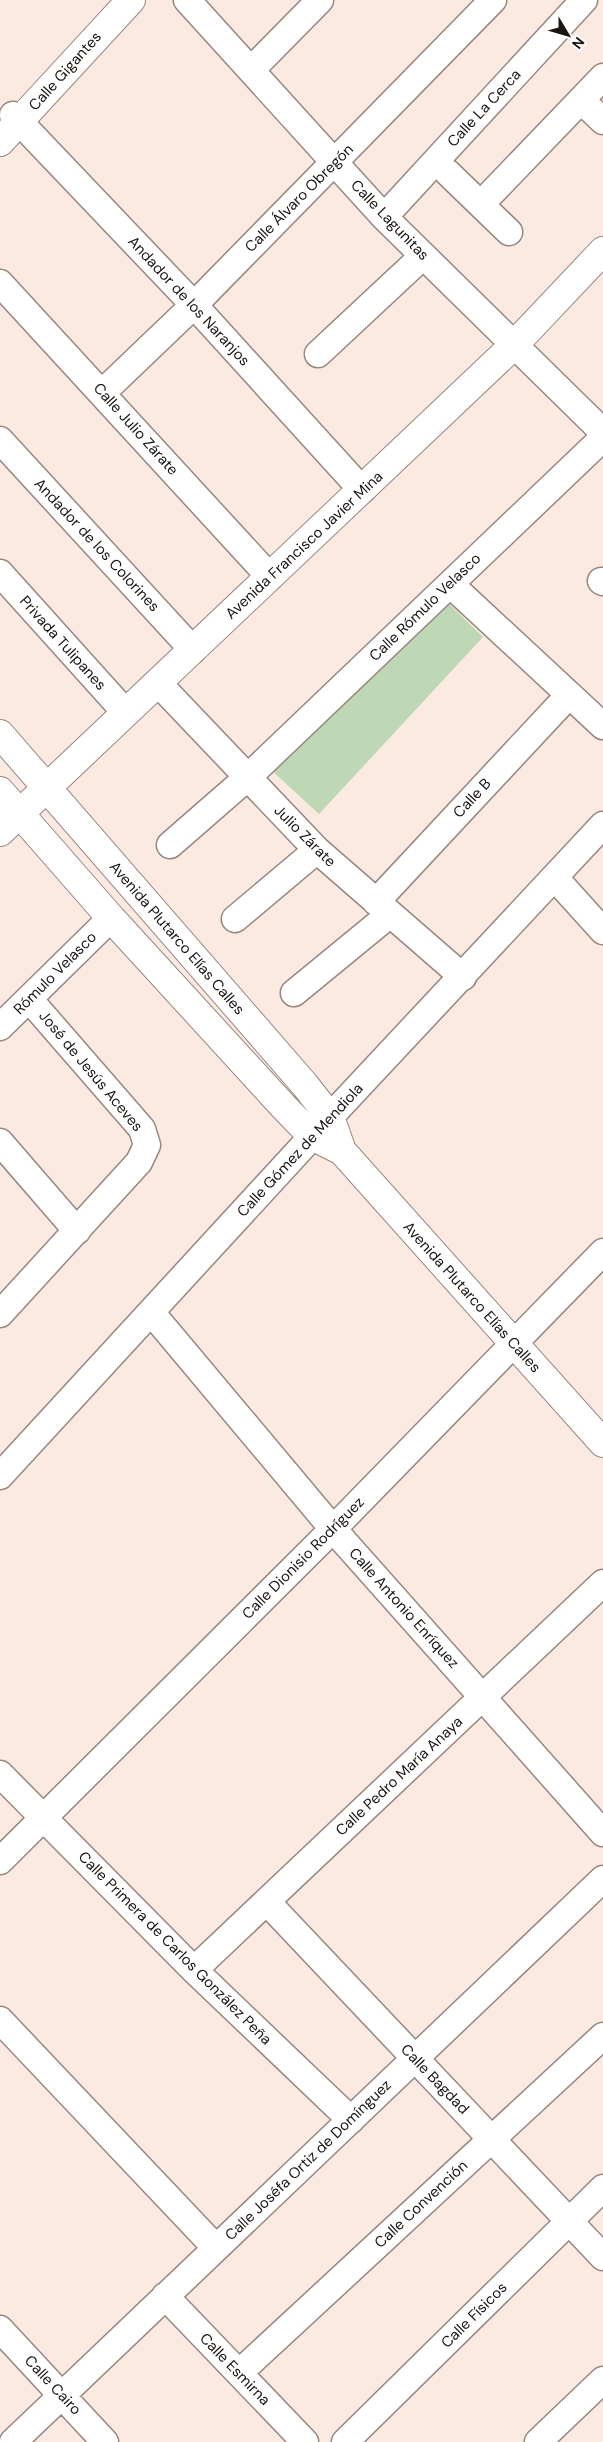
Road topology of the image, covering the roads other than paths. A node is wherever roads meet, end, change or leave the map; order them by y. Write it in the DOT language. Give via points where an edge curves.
graph roads {
  1 [pos="130,0"];
  2 [pos="186,0"];
  3 [pos="320,0"];
  4 [pos="493,0"];
  5 [pos="584,0"];
  6 [pos="251,70"];
  7 [pos="595,92"];
  8 [pos="16,118"];
  9 [pos="603,121"];
  10 [pos="0,142"];
  11 [pos="335,162"];
  12 [pos="448,173"];
  13 [pos="480,204"];
  14 [pos="384,217"];
  15 [pos="510,232"];
  16 [pos="603,252"];
  17 [pos="423,256"];
  18 [pos="0,283"];
  19 [pos="194,305"];
  20 [pos="514,345"];
  21 [pos="318,354"];
  22 [pos="102,392"];
  23 [pos="603,432"];
  24 [pos="603,438"];
  25 [pos="0,440"];
  26 [pos="362,490"];
  27 [pos="0,573"];
  28 [pos="270,577"];
  29 [pos="450,584"];
  30 [pos="193,650"];
  31 [pos="158,683"];
  32 [pos="569,694"];
  33 [pos="126,713"];
  34 [pos="603,726"];
  35 [pos="0,734"];
  36 [pos="248,777"];
  37 [pos="47,788"];
  38 [pos="0,791"];
  39 [pos="10,823"];
  40 [pos="603,825"];
  41 [pos="170,845"];
  42 [pos="317,850"];
  43 [pos="555,878"];
  44 [pos="382,909"];
  45 [pos="111,918"];
  46 [pos="235,919"];
  47 [pos="603,931"];
  48 [pos="463,977"];
  49 [pos="294,992"];
  50 [pos="29,999"];
  51 [pos="0,1027"];
  52 [pos="321,1127"];
  53 [pos="5,1157"];
  54 [pos="77,1231"];
  55 [pos="603,1252"];
  56 [pos="151,1312"];
  57 [pos="0,1314"];
  58 [pos="513,1342"];
  59 [pos="603,1443"];
  60 [pos="0,1476"];
  61 [pos="333,1529"];
  62 [pos="603,1583"];
  63 [pos="483,1696"];
  64 [pos="0,1774"];
  65 [pos="43,1816"];
  66 [pos="603,1833"];
  67 [pos="0,1861"];
  68 [pos="603,1879"];
  69 [pos="267,1902"];
  70 [pos="194,1970"];
  71 [pos="0,2020"];
  72 [pos="603,2036"];
  73 [pos="415,2058"];
  74 [pos="351,2120"];
  75 [pos="491,2139"];
  76 [pos="603,2188"];
  77 [pos="569,2220"];
  78 [pos="216,2248"];
  79 [pos="603,2257"];
  80 [pos="165,2296"];
  81 [pos="0,2329"];
  82 [pos="239,2373"];
  83 [pos="603,2380"];
  84 [pos="62,2394"];
  85 [pos="13,2442"];
  86 [pos="105,2442"];
  87 [pos="305,2442"];
  88 [pos="345,2442"];
  89 [pos="538,2442"];
  1 -- 8 [label="main road, Calle Gigantes"];
  2 -- 6 [label="street, Calle Lagunitas"];
  3 -- 6 [label="street"];
  4 -- 11 [label="street, Calle Álvaro Obregón"];
  5 -- 14 [label="street, Calle La Cerca"];
  6 -- 11 [label="street, Calle Lagunitas"];
  7 -- 9 [label="street"];
  7 -- 13 [label="street"];
  8 -- 10 [label="main road, Calle Gigantes"];
  8 -- 19 [label="street, Andador de los Naranjos"];
  11 -- 14 [label="street, Calle Lagunitas"];
  11 -- 19 [label="street, Calle Álvaro Obregón"];
  12 -- 13 [label="street"];
  13 -- 15 [label="street"];
  14 -- 17 [label="street, Calle Lagunitas"];
  16 -- 20 [label="main road, Avenida Francisco Javier Mina"];
  17 -- 20 [label="street, Calle Lagunitas"];
  17 -- 21 [label="street"];
  18 -- 22 [label="street, Calle Julio Zárate"];
  19 -- 22 [label="street, Calle Álvaro Obregón"];
  19 -- 26 [label="street, Andador de los Naranjos"];
  20 -- 23 [label="street, Calle Lagunitas"];
  20 -- 26 [label="main road, Avenida Francisco Javier Mina"];
  22 -- 28 [label="street, Calle Julio Zárate"];
  24 -- 29 [label="street, Calle Rómulo Velasco"];
  25 -- 30 [label="street, Andador de los Colorines"];
  26 -- 28 [label="main road, Avenida Francisco Javier Mina"];
  27 -- 33 [label="street, Privada Tulipanes"];
  28 -- 30 [label="main road, Avenida Francisco Javier Mina"];
  29 -- 32 [label="street"];
  29 -- 36 [label="street, Calle Rómulo Velasco"];
  30 -- 31 [label="main road, Avenida Francisco Javier Mina"];
  31 -- 33 [label="main road, Avenida Francisco Javier Mina"];
  31 -- 36 [label="street, Julio Zárate"];
  32 -- 34 [label="street"];
  32 -- 44 [label="street, Calle B"];
  33 -- 37 [label="main road, Avenida Francisco Javier Mina"];
  35 -- 37 [label="main road, Avenida Plutarco Elías Calles"];
  36 -- 41 [label="street, Calle Rómulo Velasco"];
  36 -- 42 [label="street, Julio Zárate"];
  37 -- 39 [label="main road, Avenida Francisco Javier Mina"];
  37 -- 52 [label="main road, Avenida Plutarco Elías Calles" via="305,1085"];
  38 -- 39 [label="main road, Avenida Plutarco Elías Calles"];
  39 -- 45 [label="main road, Avenida Plutarco Elías Calles"];
  40 -- 43 [label="street, Calle Gómez de Mendiola"];
  42 -- 44 [label="street, Julio Zárate"];
  42 -- 46 [label="street"];
  43 -- 47 [label="street"];
  43 -- 48 [label="street, Calle Gómez de Mendiola"];
  44 -- 48 [label="street, Julio Zárate"];
  44 -- 49 [label="street, Calle B"];
  45 -- 50 [label="street, Rómulo Velasco"];
  45 -- 52 [label="main road, Avenida Plutarco Elías Calles"];
  48 -- 52 [label="street, Calle Gómez de Mendiola"];
  50 -- 51 [label="street, Rómulo Velasco"];
  50 -- 54 [label="street, José de Jesús Aceves" via="142,1129 148,1145 139,1162"];
  52 -- 56 [label="street, Calle Gómez de Mendiola"];
  52 -- 58 [label="main road, Avenida Plutarco Elías Calles"];
  53 -- 54 [label="street"];
  54 -- 57 [label="street"];
  55 -- 58 [label="street, Calle Dionisio Rodríguez"];
  56 -- 60 [label="street, Calle Gómez de Mendiola"];
  56 -- 61 [label="street, Calle Antonio Enríquez"];
  58 -- 59 [label="main road, Avenida Plutarco Elías Calles"];
  58 -- 61 [label="street, Calle Dionisio Rodríguez"];
  61 -- 63 [label="street, Calle Antonio Enríquez"];
  61 -- 65 [label="street, Calle Dionisio Rodríguez"];
  62 -- 63 [label="street, Calle Pedro María Anaya"];
  63 -- 66 [label="street, Calle Antonio Enríquez"];
  63 -- 69 [label="street, Calle Pedro María Anaya"];
  64 -- 65 [label="street, Calle Primera de Carlos González Peña"];
  65 -- 67 [label="street, Calle Dionisio Rodríguez"];
  65 -- 70 [label="street, Calle Primera de Carlos González Peña"];
  68 -- 73 [label="street, Calle Joséfa Ortiz de Domínguez"];
  69 -- 70 [label="street, Calle Pedro María Anaya"];
  69 -- 73 [label="street, Calle Bagdad"];
  70 -- 74 [label="street, Calle Primera de Carlos González Peña"];
  71 -- 78 [label="street"];
  72 -- 75 [label="street, Calle Convención"];
  73 -- 74 [label="street, Calle Joséfa Ortiz de Domínguez"];
  73 -- 75 [label="street, Calle Bagdad"];
  74 -- 78 [label="street, Calle Joséfa Ortiz de Domínguez"];
  75 -- 77 [label="street, Calle Bagdad"];
  75 -- 82 [label="street, Calle Convención"];
  76 -- 77 [label="street, Calle Físicos"];
  77 -- 79 [label="street, Calle Bagdad"];
  77 -- 88 [label="street, Calle Físicos"];
  78 -- 80 [label="street, Calle Joséfa Ortiz de Domínguez"];
  80 -- 82 [label="street, Calle Esmirna"];
  80 -- 84 [label="street, Calle Joséfa Ortiz de Domínguez"];
  81 -- 84 [label="street, Calle Cairo"];
  82 -- 87 [label="street, Calle Esmirna"];
  83 -- 89 [label="street"];
  84 -- 85 [label="street, Calle Joséfa Ortiz de Domínguez"];
  84 -- 86 [label="street, Calle Cairo"];
}
